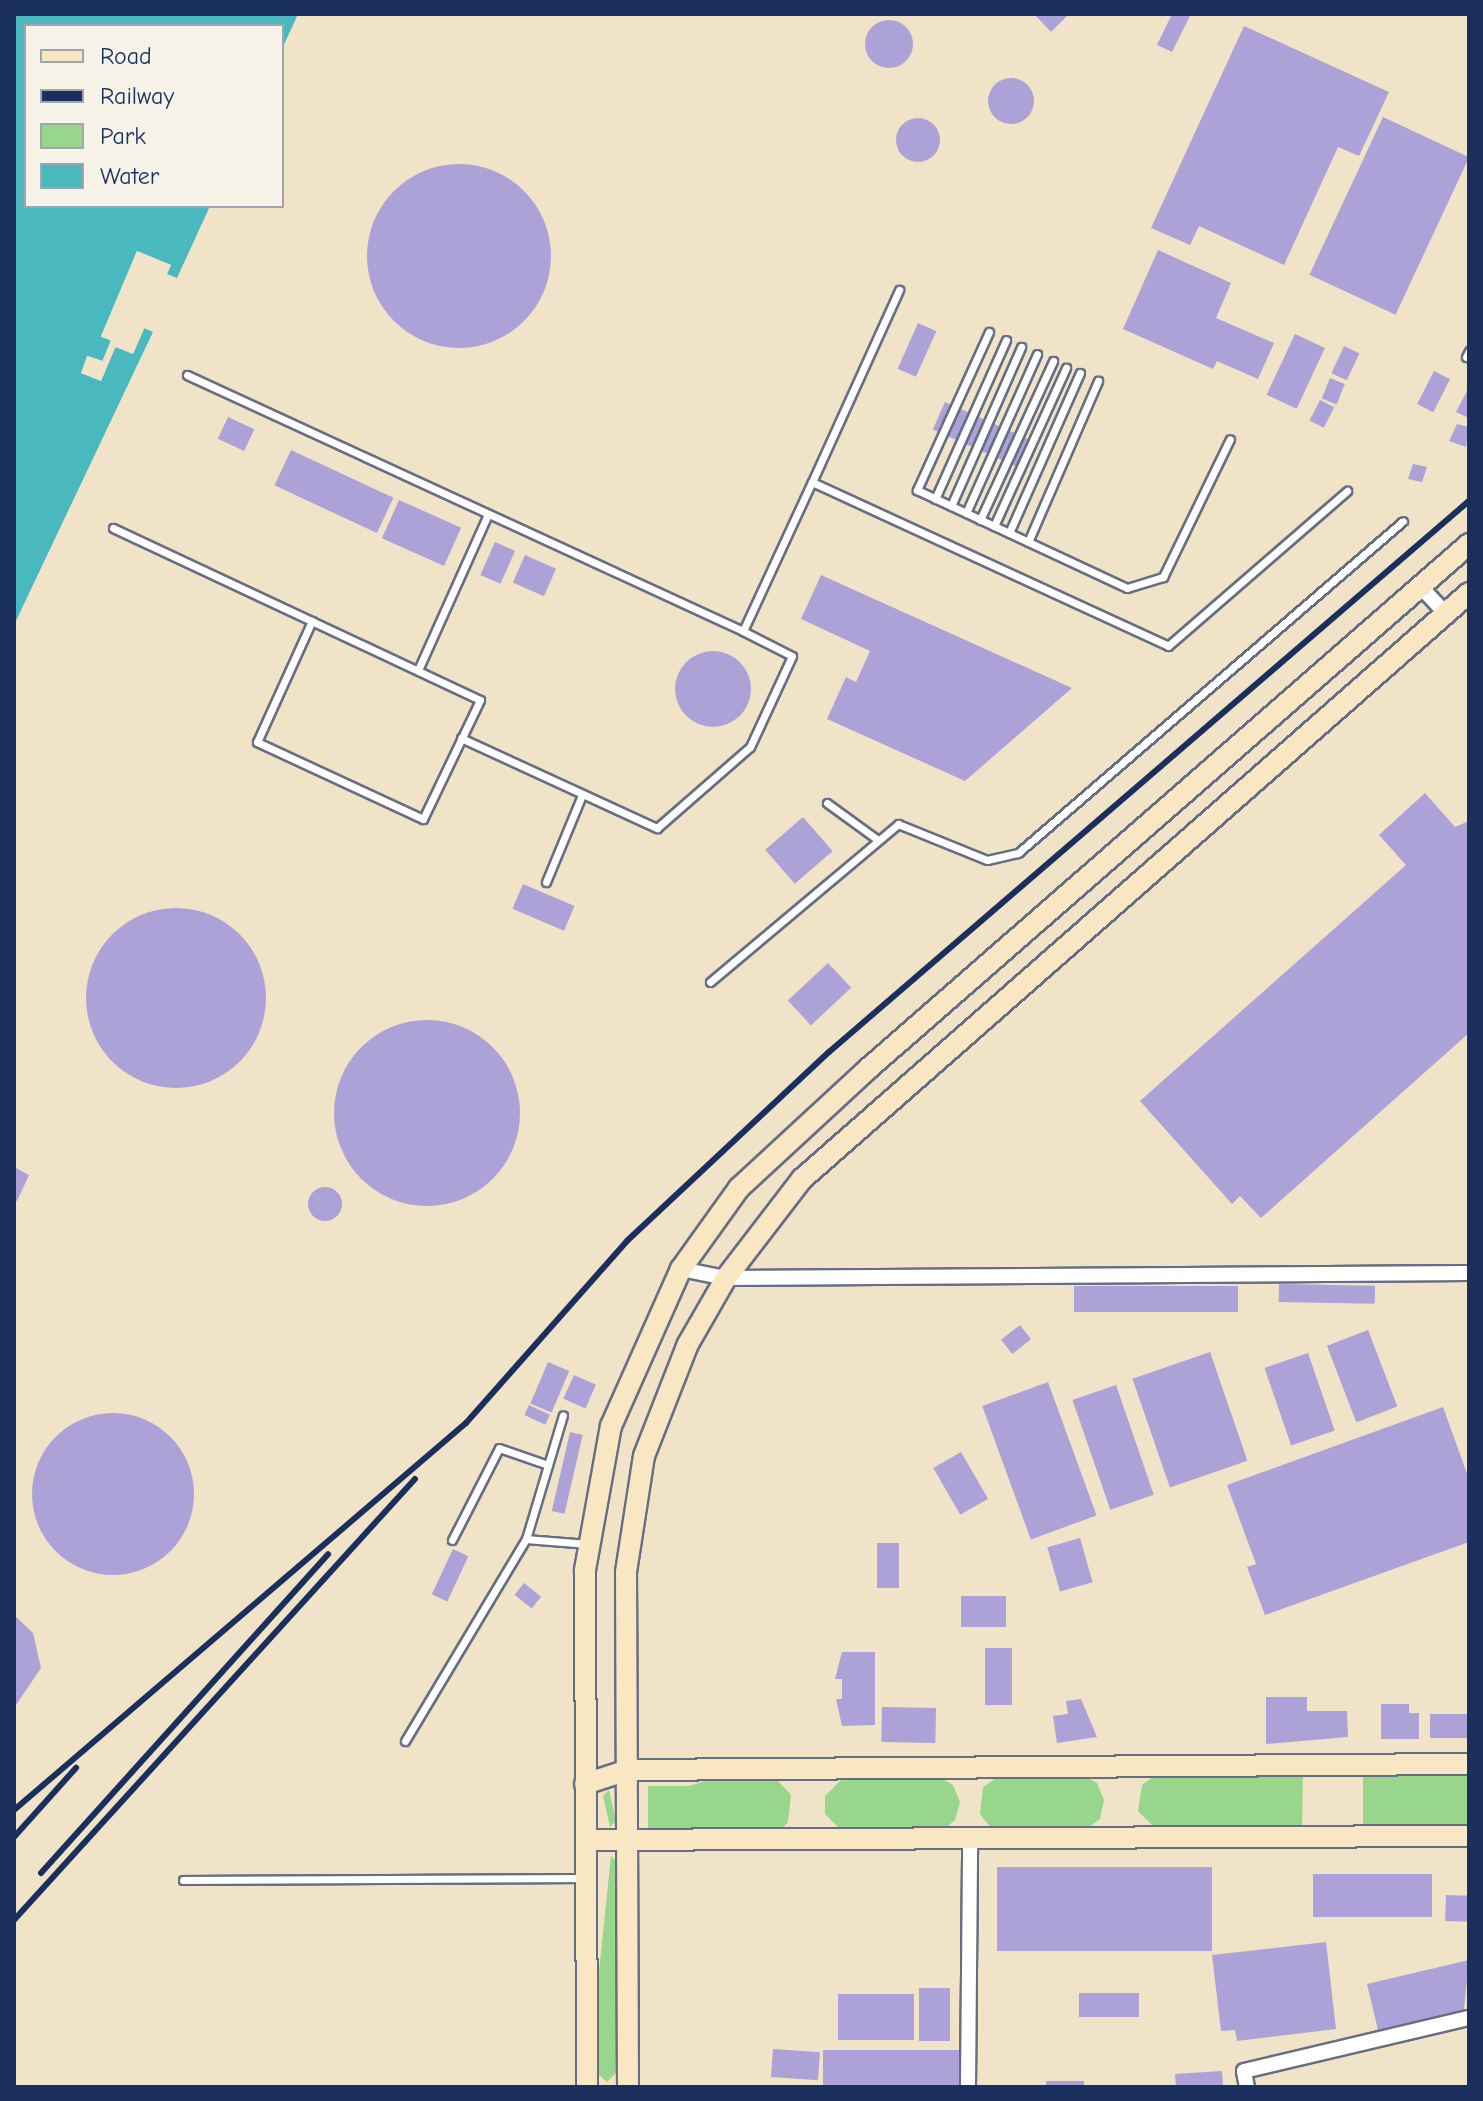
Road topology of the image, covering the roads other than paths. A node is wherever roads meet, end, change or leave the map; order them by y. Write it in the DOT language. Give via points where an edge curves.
graph roads {
  1 [pos="899,290"];
  2 [pos="989,332"];
  3 [pos="1006,340"];
  4 [pos="1021,347"];
  5 [pos="1037,354"];
  6 [pos="1053,361"];
  7 [pos="1066,368"];
  8 [pos="1080,373"];
  9 [pos="187,375"];
  10 [pos="1098,381"];
  11 [pos="1230,439"];
  12 [pos="812,482"];
  13 [pos="1347,491"];
  14 [pos="935,499"];
  15 [pos="951,506"];
  16 [pos="966,513"];
  17 [pos="488,514"];
  18 [pos="980,520"];
  19 [pos="1403,521"];
  20 [pos="994,526"];
  21 [pos="113,528"];
  22 [pos="1009,533"];
  23 [pos="1028,542"];
  24 [pos="1469,544"];
  25 [pos="1421,587"];
  26 [pos="1469,593"];
  27 [pos="1446,614"];
  28 [pos="312,621"];
  29 [pos="743,631"];
  30 [pos="418,670"];
  31 [pos="461,738"];
  32 [pos="582,795"];
  33 [pos="827,803"];
  34 [pos="878,840"];
  35 [pos="546,882"];
  36 [pos="710,982"];
  37 [pos="681,1269"];
  38 [pos="1469,1273"];
  39 [pos="726,1278"];
  40 [pos="563,1415"];
  41 [pos="548,1465"];
  42 [pos="526,1539"];
  43 [pos="452,1540"];
  44 [pos="588,1544"];
  45 [pos="405,1741"];
  46 [pos="1469,1764"];
  47 [pos="628,1770"];
  48 [pos="585,1784"];
  49 [pos="1469,1836"];
  50 [pos="586,1840"];
  51 [pos="628,1841"];
  52 [pos="970,1841"];
  53 [pos="585,1878"];
  54 [pos="183,1880"];
  55 [pos="1469,2018"];
  56 [pos="587,2087"];
  57 [pos="628,2087"];
  58 [pos="968,2087"];
  59 [pos="1247,2087"];
  1 -- 12 [label="lane"];
  2 -- 14 [label="lane" via="917,490"];
  3 -- 14 [label="lane"];
  4 -- 15 [label="lane"];
  5 -- 16 [label="lane"];
  6 -- 18 [label="lane"];
  7 -- 20 [label="lane"];
  8 -- 22 [label="lane"];
  9 -- 17 [label="lane"];
  10 -- 23 [label="lane"];
  11 -- 23 [label="lane" via="1163,577 1141,589"];
  12 -- 13 [label="lane" via="1168,646"];
  12 -- 29 [label="lane"];
  14 -- 15 [label="lane"];
  15 -- 16 [label="lane"];
  16 -- 18 [label="lane"];
  17 -- 29 [label="lane"];
  17 -- 30 [label="lane"];
  18 -- 20 [label="lane"];
  19 -- 34 [label="lane" via="1018,853 987,860 898,824"];
  20 -- 22 [label="lane"];
  21 -- 28 [label="lane"];
  22 -- 23 [label="lane"];
  24 -- 25 [label="street"];
  25 -- 27 [label="street"];
  25 -- 37 [label="street" via="869,1068 739,1188"];
  26 -- 27 [label="street"];
  27 -- 39 [label="street" via="802,1179"];
  28 -- 30 [label="lane"];
  28 -- 31 [label="lane" via="257,742 423,819"];
  29 -- 32 [label="lane" via="792,656 750,747 657,828"];
  30 -- 31 [label="lane" via="480,700"];
  31 -- 32 [label="lane"];
  32 -- 35 [label="lane"];
  33 -- 34 [label="lane"];
  34 -- 36 [label="lane"];
  37 -- 39 [label="street"];
  37 -- 44 [label="street" via="611,1426"];
  38 -- 39 [label="street"];
  39 -- 47 [label="street" via="676,1366 633,1508 626,1572"];
  40 -- 41 [label="lane"];
  41 -- 42 [label="lane"];
  41 -- 43 [label="lane" via="499,1448"];
  42 -- 44 [label="lane"];
  42 -- 45 [label="lane"];
  44 -- 48 [label="street"];
  46 -- 47 [label="street"];
  47 -- 48 [label="street"];
  47 -- 51 [label="street"];
  48 -- 50 [label="street"];
  49 -- 52 [label="street"];
  50 -- 51 [label="street"];
  50 -- 53 [label="street"];
  51 -- 52 [label="street"];
  51 -- 57 [label="street"];
  52 -- 58 [label="street"];
  53 -- 54 [label="lane"];
  53 -- 56 [label="street"];
  55 -- 59 [label="street" via="1244,2071"];
}
